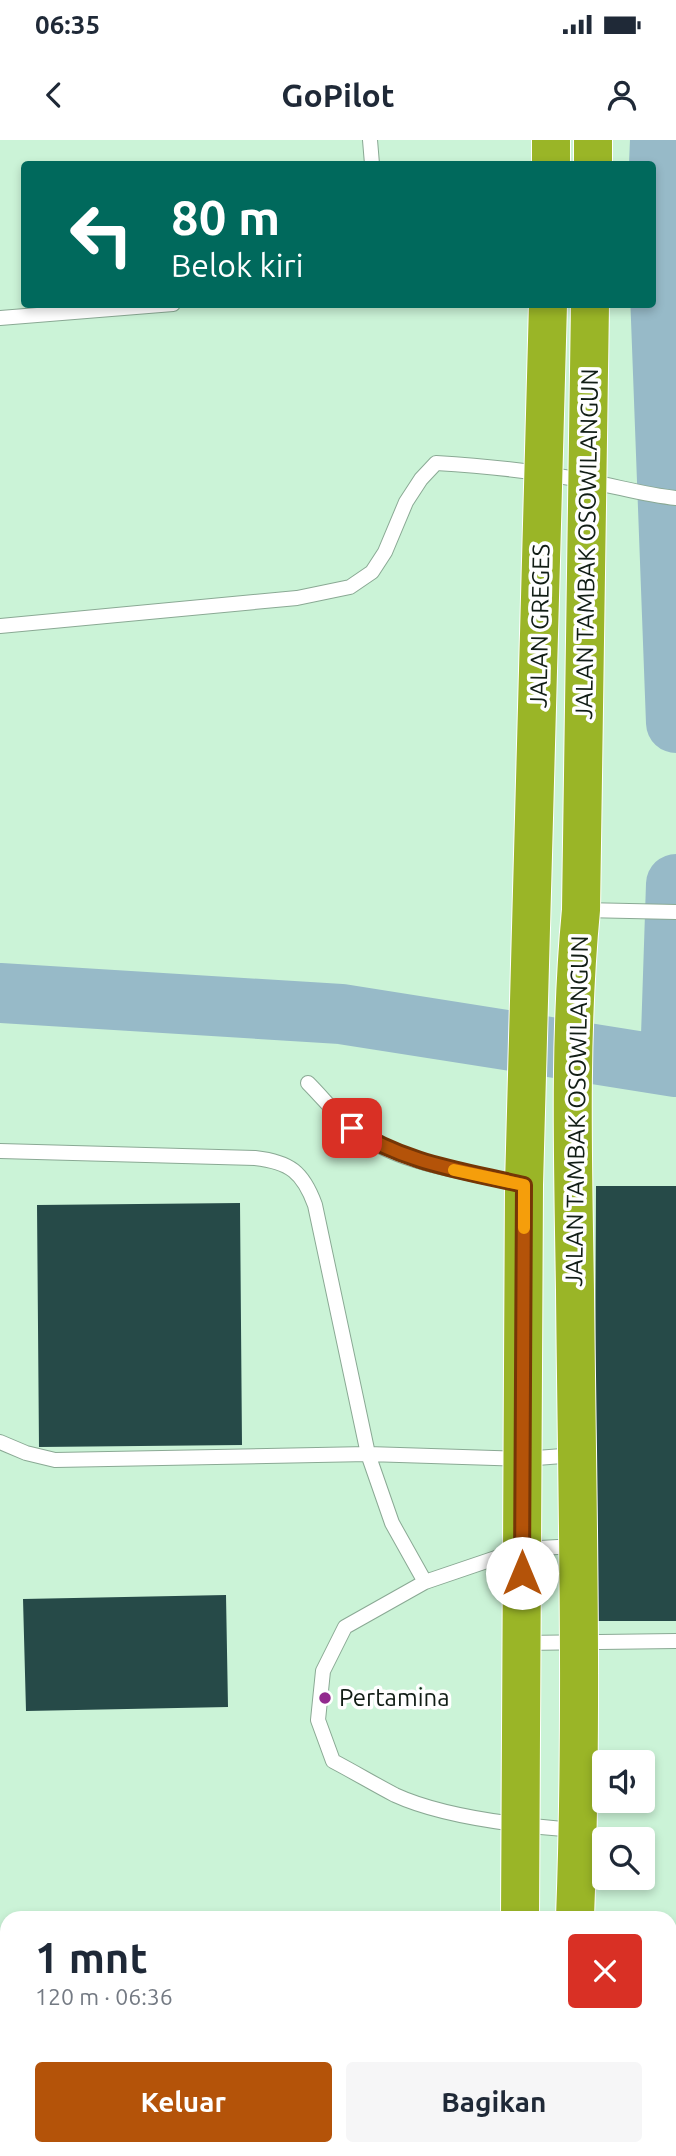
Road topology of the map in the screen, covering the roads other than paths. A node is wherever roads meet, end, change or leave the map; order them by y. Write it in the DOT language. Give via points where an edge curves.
graph roads {
  1 [pos="370,140"];
  2 [pos="551,140"];
  3 [pos="593,140"];
  4 [pos="372,161"];
  5 [pos="551,161"];
  6 [pos="593,161"];
  7 [pos="124,308"];
  8 [pos="548,308"];
  9 [pos="590,308"];
  10 [pos="0,318"];
  11 [pos="544,473"];
  12 [pos="589,481"];
  13 [pos="676,498"];
  14 [pos="0,626"];
  15 [pos="676,912"];
  16 [pos="591,922"];
  17 [pos="308,1083"];
  18 [pos="0,1151"];
  19 [pos="524,1167"];
  20 [pos="0,1442"];
  21 [pos="368,1454"];
  22 [pos="577,1455"];
  23 [pos="524,1459"];
  24 [pos="576,1546"];
  25 [pos="522,1549"];
  26 [pos="425,1582"];
  27 [pos="676,1641"];
  28 [pos="522,1643"];
  29 [pos="580,1643"];
  30 [pos="521,1826"];
  31 [pos="578,1830"];
  32 [pos="520,1911"];
  33 [pos="575,1911"];
  1 -- 4 [label="lane"];
  2 -- 5 [label="highway"];
  3 -- 6 [label="highway"];
  7 -- 10 [label="lane"];
  8 -- 11 [label="highway, JALAN GREGES"];
  9 -- 12 [label="highway, JALAN TAMBAK OSOWILANGUN"];
  11 -- 12 [label="lane"];
  11 -- 14 [label="lane" via="436,463 406,502 372,572 350,587 297,598"];
  11 -- 19 [label="highway, JALAN GREGES"];
  12 -- 13 [label="lane"];
  12 -- 16 [label="highway, JALAN TAMBAK OSOWILANGUN"];
  15 -- 16 [label="lane"];
  16 -- 22 [label="highway, JALAN TAMBAK OSOWILANGUN" via="573,1147"];
  17 -- 19 [label="lane" via="370,1141 417,1160"];
  18 -- 21 [label="lane" via="255,1158 290,1167 309,1188 315,1205"];
  19 -- 23 [label="highway, JALAN GREGES"];
  20 -- 21 [label="lane" via="55,1460"];
  21 -- 23 [label="lane"];
  21 -- 26 [label="lane" via="393,1523"];
  22 -- 23 [label="lane"];
  22 -- 24 [label="highway, JALAN TAMBAK OSOWILANGUN"];
  23 -- 25 [label="highway, JALAN GREGES"];
  24 -- 25 [label="lane"];
  24 -- 29 [label="highway, JALAN TAMBAK OSOWILANGUN"];
  25 -- 26 [label="lane"];
  25 -- 28 [label="highway, JALAN GREGES"];
  26 -- 30 [label="lane" via="345,1627 323,1671 318,1720 333,1761 397,1796"];
  27 -- 29 [label="lane"];
  28 -- 29 [label="lane"];
  28 -- 30 [label="highway, JALAN GREGES"];
  29 -- 31 [label="highway, JALAN TAMBAK OSOWILANGUN"];
  30 -- 31 [label="lane"];
  30 -- 32 [label="highway, JALAN GREGES"];
  31 -- 33 [label="highway, JALAN TAMBAK OSOWILANGUN"];
}
